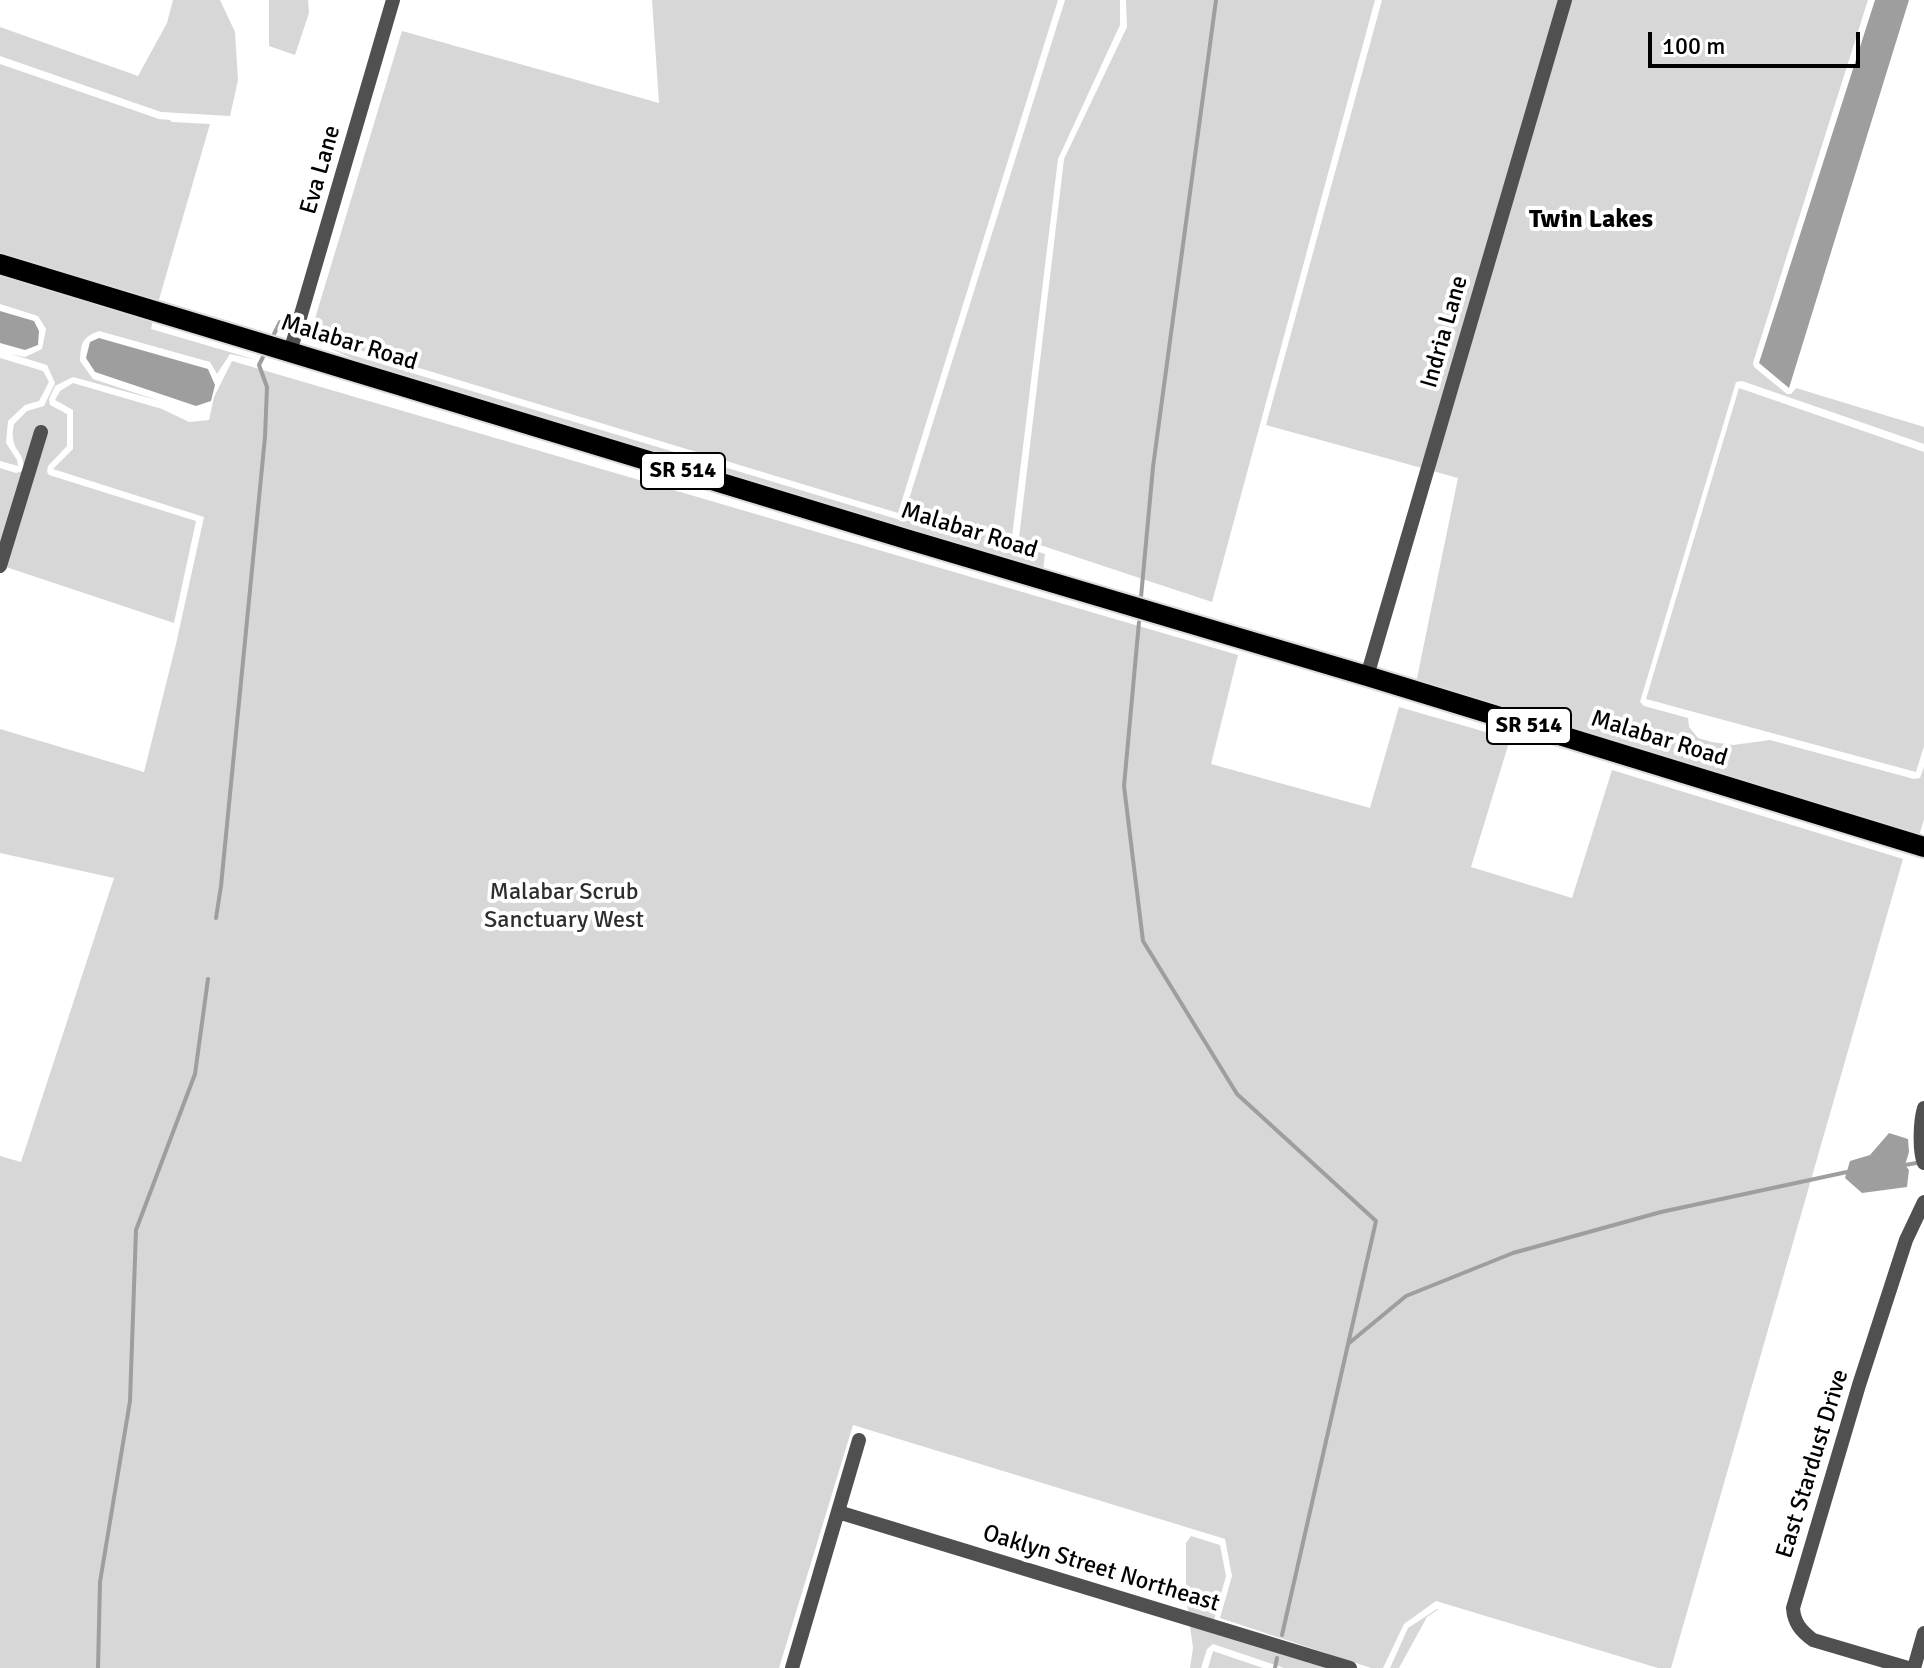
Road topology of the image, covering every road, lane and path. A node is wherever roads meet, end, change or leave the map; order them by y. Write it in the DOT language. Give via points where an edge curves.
graph roads {
  1 [pos="393,0"];
  2 [pos="1565,0"];
  3 [pos="0,264"];
  4 [pos="290,352"];
  5 [pos="41,432"];
  6 [pos="0,566"];
  7 [pos="1367,676"];
  8 [pos="1924,847"];
  9 [pos="1924,1108"];
  10 [pos="1923,1160"];
  11 [pos="1924,1202"];
  12 [pos="859,1440"];
  13 [pos="838,1512"];
  14 [pos="1924,1633"];
  15 [pos="792,1668"];
  16 [pos="1350,1668"];
  17 [pos="1911,1668"];
  1 -- 4 [label="street, Eva Lane"];
  2 -- 7 [label="street, Indria Lane"];
  3 -- 4 [label="main road, Malabar Road / SR 514"];
  4 -- 7 [label="main road, Malabar Road / SR 514"];
  5 -- 6 [label="street"];
  7 -- 8 [label="main road, Malabar Road / SR 514"];
  9 -- 10 [label="street"];
  11 -- 17 [label="street, East Stardust Drive" via="1906,1240 1793,1608 1797,1624 1813,1640"];
  12 -- 13 [label="street"];
  13 -- 15 [label="street"];
  13 -- 16 [label="street, Oaklyn Street Northeast"];
  14 -- 17 [label="street"];
}
